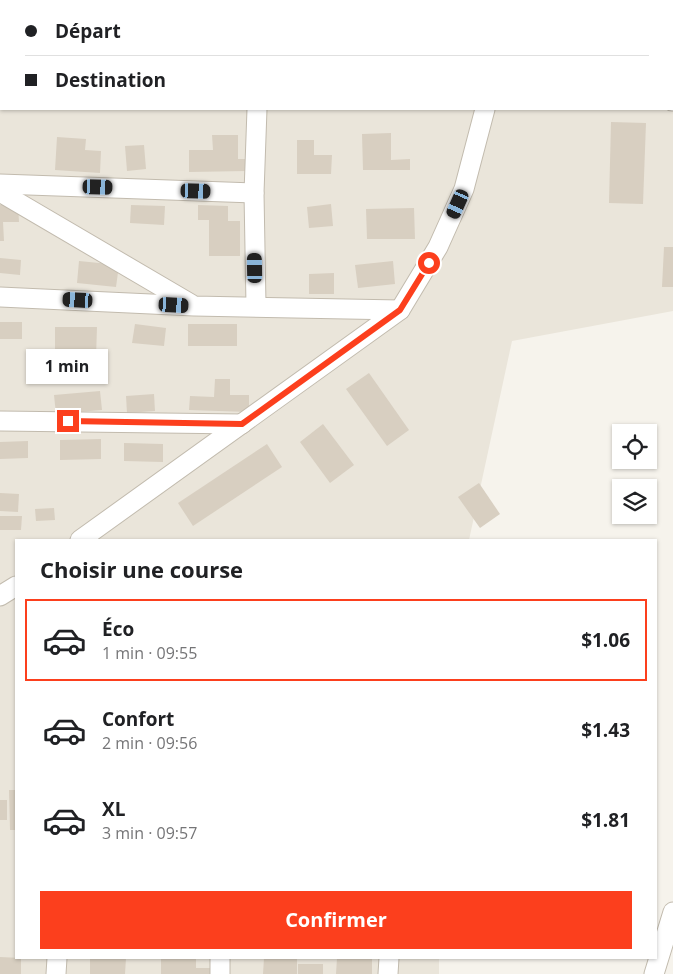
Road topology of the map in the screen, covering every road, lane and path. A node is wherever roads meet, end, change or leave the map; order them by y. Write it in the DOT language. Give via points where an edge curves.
graph roads {
  1 [pos="258,110"];
  2 [pos="485,110"];
  3 [pos="0,184"];
  4 [pos="0,192"];
  5 [pos="254,193"];
  6 [pos="0,297"];
  7 [pos="256,305"];
  8 [pos="194,306"];
  9 [pos="400,310"];
  10 [pos="0,421"];
  11 [pos="242,424"];
  12 [pos="81,539"];
  13 [pos="15,587"];
  14 [pos="0,596"];
  15 [pos="673,912"];
  16 [pos="57,959"];
  17 [pos="220,959"];
  18 [pos="389,959"];
  19 [pos="56,974"];
  20 [pos="220,974"];
  21 [pos="388,974"];
  22 [pos="654,974"];
  1 -- 5 [label="street"];
  2 -- 9 [label="street" via="464,189 438,247"];
  3 -- 5 [label="street"];
  4 -- 8 [label="street"];
  5 -- 7 [label="street"];
  6 -- 8 [label="street"];
  7 -- 8 [label="street"];
  7 -- 9 [label="street"];
  9 -- 11 [label="street"];
  10 -- 11 [label="street"];
  11 -- 12 [label="street"];
  13 -- 14 [label="street"];
  15 -- 22 [label="street"];
  16 -- 19 [label="street"];
  17 -- 20 [label="street"];
  18 -- 21 [label="street"];
}
